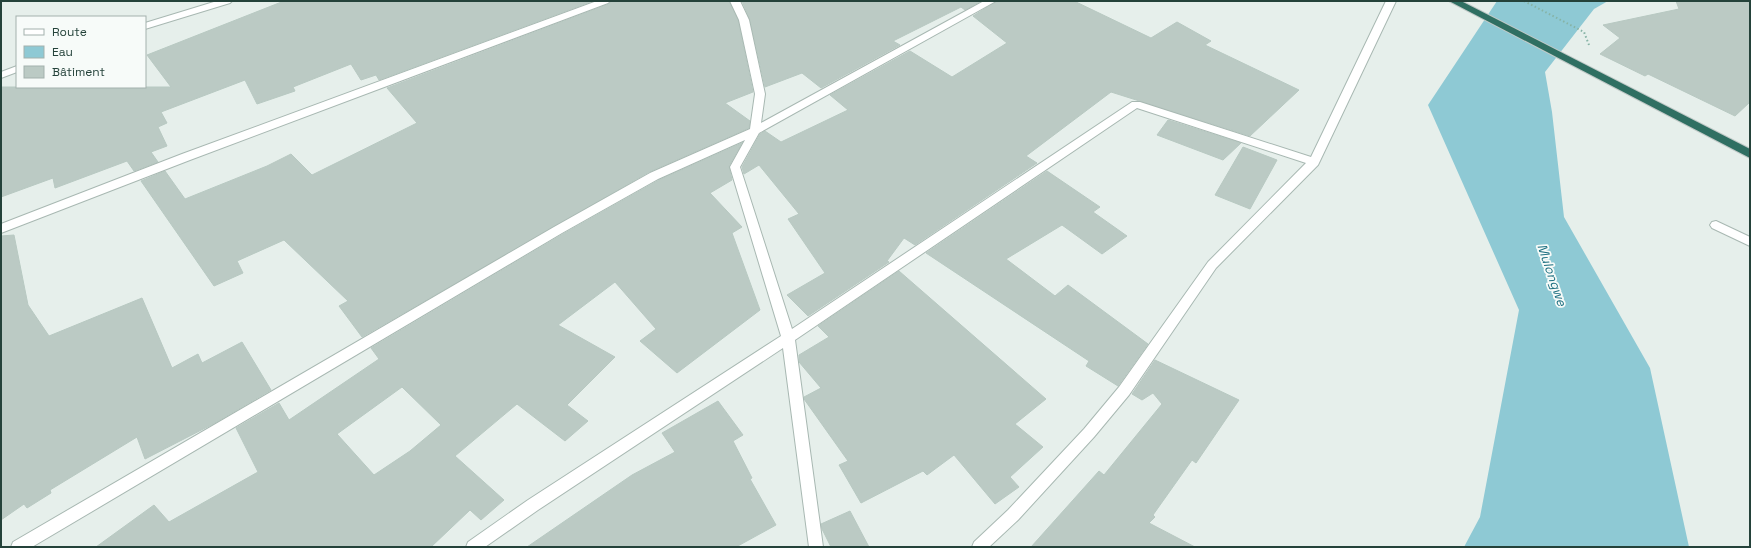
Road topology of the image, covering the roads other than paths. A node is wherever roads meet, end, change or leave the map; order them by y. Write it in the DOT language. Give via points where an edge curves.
graph roads {
  1 [pos="227,1"];
  2 [pos="606,1"];
  3 [pos="735,1"];
  4 [pos="991,1"];
  5 [pos="1391,1"];
  6 [pos="1454,1"];
  7 [pos="146,26"];
  8 [pos="16,69"];
  9 [pos="1,75"];
  10 [pos="755,131"];
  11 [pos="1750,154"];
  12 [pos="1314,162"];
  13 [pos="1716,225"];
  14 [pos="1,229"];
  15 [pos="1750,242"];
  16 [pos="788,338"];
  17 [pos="18,547"];
  18 [pos="473,547"];
  19 [pos="816,547"];
  20 [pos="979,547"];
  1 -- 7 [label="street"];
  2 -- 14 [label="street" via="186,157"];
  3 -- 10 [label="street" via="744,20 760,94"];
  4 -- 10 [label="street"];
  5 -- 12 [label="street"];
  6 -- 11 [label="highway"];
  8 -- 9 [label="street"];
  10 -- 16 [label="street" via="735,167"];
  10 -- 17 [label="street" via="654,176 558,230"];
  12 -- 16 [label="street" via="1136,104"];
  12 -- 20 [label="street" via="1212,265 1124,391 1014,515"];
  13 -- 15 [label="street"];
  16 -- 18 [label="street"];
  16 -- 19 [label="street"];
}
